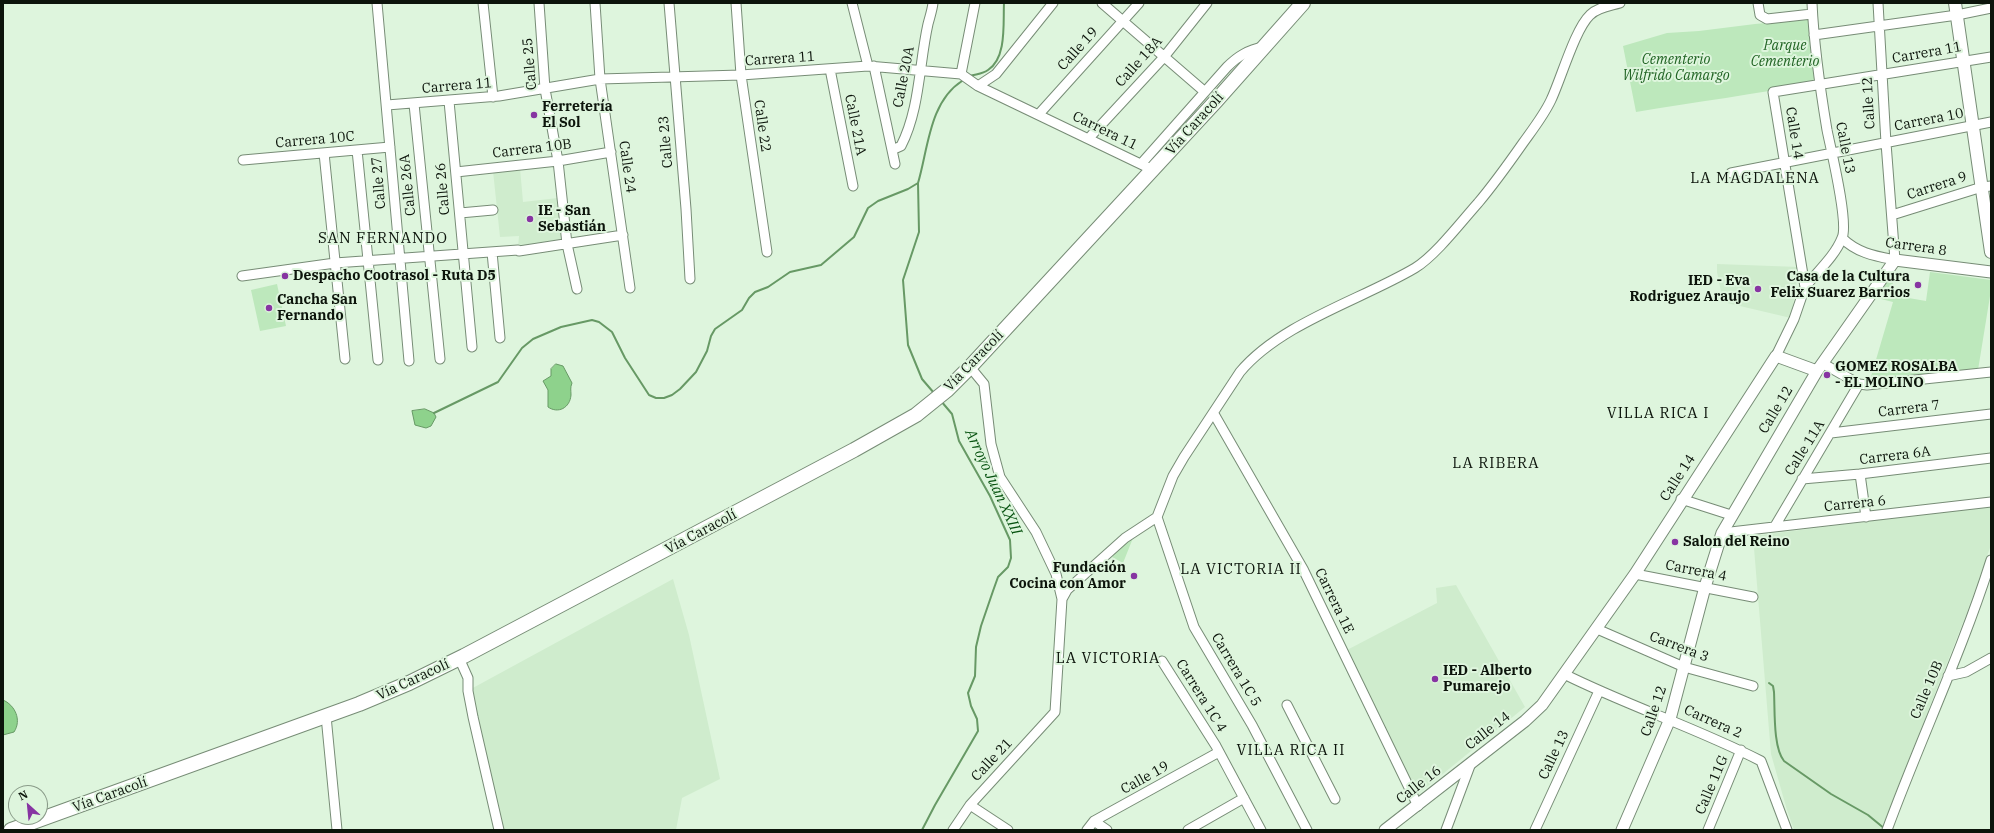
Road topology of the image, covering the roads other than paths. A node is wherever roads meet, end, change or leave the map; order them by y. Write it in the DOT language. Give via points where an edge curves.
graph roads {
  1 [pos="377,3"];
  2 [pos="483,3"];
  3 [pos="539,3"];
  4 [pos="595,3"];
  5 [pos="669,3"];
  6 [pos="736,3"];
  7 [pos="852,3"];
  8 [pos="933,3"];
  9 [pos="975,3"];
  10 [pos="1053,3"];
  11 [pos="1102,3"];
  12 [pos="1139,3"];
  13 [pos="1207,3"];
  14 [pos="1303,3"];
  15 [pos="1620,3"];
  16 [pos="1758,3"];
  17 [pos="1812,3"];
  18 [pos="1878,3"];
  19 [pos="1991,8"];
  20 [pos="1956,9"];
  21 [pos="1812,14"];
  22 [pos="1122,21"];
  23 [pos="1880,26"];
  24 [pos="1814,35"];
  25 [pos="1265,46"];
  26 [pos="1164,57"];
  27 [pos="1991,57"];
  28 [pos="1964,61"];
  29 [pos="871,66"];
  30 [pos="830,69"];
  31 [pos="922,70"];
  32 [pos="741,75"];
  33 [pos="1882,75"];
  34 [pos="674,76"];
  35 [pos="964,77"];
  36 [pos="600,79"];
  37 [pos="1820,85"];
  38 [pos="978,86"];
  39 [pos="545,89"];
  40 [pos="1205,92"];
  41 [pos="1773,92"];
  42 [pos="494,97"];
  43 [pos="449,101"];
  44 [pos="414,104"];
  45 [pos="387,105"];
  46 [pos="1039,114"];
  47 [pos="1991,122"];
  48 [pos="1972,125"];
  49 [pos="1089,138"];
  50 [pos="1886,143"];
  51 [pos="390,147"];
  52 [pos="356,150"];
  53 [pos="892,150"];
  54 [pos="611,152"];
  55 [pos="1832,152"];
  56 [pos="324,153"];
  57 [pos="243,160"];
  58 [pos="558,161"];
  59 [pos="1784,163"];
  60 [pos="895,164"];
  61 [pos="1147,167"];
  62 [pos="456,172"];
  63 [pos="1731,173"];
  64 [pos="853,186"];
  65 [pos="1987,186"];
  66 [pos="494,210"];
  67 [pos="460,213"];
  68 [pos="1892,215"];
  69 [pos="622,235"];
  70 [pos="1842,238"];
  71 [pos="567,244"];
  72 [pos="492,252"];
  73 [pos="767,252"];
  74 [pos="1991,252"];
  75 [pos="462,254"];
  76 [pos="430,256"];
  77 [pos="399,258"];
  78 [pos="1895,260"];
  79 [pos="367,261"];
  80 [pos="335,263"];
  81 [pos="1991,272"];
  82 [pos="242,276"];
  83 [pos="690,279"];
  84 [pos="1805,287"];
  85 [pos="630,288"];
  86 [pos="577,289"];
  87 [pos="500,338"];
  88 [pos="472,348"];
  89 [pos="1776,356"];
  90 [pos="345,359"];
  91 [pos="440,359"];
  92 [pos="378,360"];
  93 [pos="409,361"];
  94 [pos="970,367"];
  95 [pos="1819,367"];
  96 [pos="1991,372"];
  97 [pos="1859,384"];
  98 [pos="1214,414"];
  99 [pos="1991,414"];
  100 [pos="1831,433"];
  101 [pos="1991,458"];
  102 [pos="1860,474"];
  103 [pos="1802,479"];
  104 [pos="1681,500"];
  105 [pos="1991,502"];
  106 [pos="1731,515"];
  107 [pos="1157,517"];
  108 [pos="1866,517"];
  109 [pos="1774,526"];
  110 [pos="1722,533"];
  111 [pos="1991,560"];
  112 [pos="1634,574"];
  113 [pos="1705,587"];
  114 [pos="1753,596"];
  115 [pos="1062,599"];
  116 [pos="1597,629"];
  117 [pos="459,658"];
  118 [pos="1991,658"];
  119 [pos="1162,661"];
  120 [pos="1684,667"];
  121 [pos="1564,674"];
  122 [pos="1948,676"];
  123 [pos="1753,686"];
  124 [pos="1599,691"];
  125 [pos="1287,705"];
  126 [pos="326,716"];
  127 [pos="1670,718"];
  128 [pos="1742,750"];
  129 [pos="1219,752"];
  130 [pos="1471,763"];
  131 [pos="1244,798"];
  132 [pos="1335,799"];
  133 [pos="970,805"];
  134 [pos="1418,806"];
  135 [pos="1094,820"];
  136 [pos="11,830"];
  137 [pos="337,830"];
  138 [pos="499,830"];
  139 [pos="953,830"];
  140 [pos="1008,830"];
  141 [pos="1087,830"];
  142 [pos="1107,830"];
  143 [pos="1188,830"];
  144 [pos="1261,830"];
  145 [pos="1307,830"];
  146 [pos="1385,830"];
  147 [pos="1446,830"];
  148 [pos="1535,830"];
  149 [pos="1622,830"];
  150 [pos="1708,830"];
  151 [pos="1787,830"];
  152 [pos="1887,830"];
  1 -- 45 [label="street, Calle 27"];
  2 -- 42 [label="street"];
  3 -- 39 [label="street, Calle 25"];
  4 -- 36 [label="street, Calle 24"];
  5 -- 34 [label="street, Calle 23"];
  6 -- 32 [label="street, Calle 22"];
  7 -- 29 [label="street"];
  8 -- 31 [label="street, Calle 20A"];
  9 -- 35 [label="street"];
  10 -- 38 [label="street" via="996,74"];
  11 -- 22 [label="street"];
  12 -- 22 [label="street, Calle 19"];
  13 -- 26 [label="street, Calle 18A"];
  14 -- 25 [label="main road, Vía Caracolí"];
  15 -- 98 [label="street" via="1602,8 1590,15 1582,26 1551,101 1539,121 1482,197 1431,255 1416,267 1317,316 1251,359"];
  16 -- 21 [label="street" via="1760,15 1766,18"];
  17 -- 21 [label="street, Calle 13"];
  18 -- 23 [label="street, Calle 12"];
  19 -- 20 [label="street"];
  20 -- 23 [label="street"];
  20 -- 28 [label="main road"];
  21 -- 24 [label="street, Calle 13"];
  22 -- 26 [label="street"];
  22 -- 46 [label="street, Calle 19"];
  23 -- 24 [label="street"];
  23 -- 33 [label="street, Calle 12"];
  24 -- 37 [label="street, Calle 13"];
  25 -- 40 [label="street" via="1239,56"];
  25 -- 61 [label="main road, Vía Caracolí"];
  26 -- 40 [label="street"];
  26 -- 49 [label="street, Calle 18A"];
  27 -- 28 [label="street, Carrera 11"];
  28 -- 33 [label="street, Carrera 11"];
  28 -- 48 [label="main road"];
  29 -- 30 [label="street, Carrera 11"];
  29 -- 31 [label="street, Carrera 11"];
  29 -- 53 [label="street"];
  30 -- 32 [label="street, Carrera 11"];
  30 -- 64 [label="street, Calle 21A"];
  31 -- 35 [label="street, Carrera 11"];
  31 -- 53 [label="street, Calle 20A" via="908,134 901,146"];
  32 -- 34 [label="street, Carrera 11"];
  32 -- 73 [label="street, Calle 22"];
  33 -- 37 [label="street, Carrera 11"];
  33 -- 50 [label="street, Calle 12"];
  34 -- 36 [label="street, Carrera 11"];
  34 -- 83 [label="street, Calle 23"];
  35 -- 38 [label="street, Carrera 11"];
  36 -- 39 [label="street, Carrera 11"];
  36 -- 54 [label="street, Calle 24"];
  37 -- 41 [label="street, Carrera 11"];
  37 -- 55 [label="street, Calle 13"];
  38 -- 46 [label="street, Carrera 11"];
  39 -- 42 [label="street, Carrera 11"];
  39 -- 58 [label="street, Calle 25"];
  40 -- 61 [label="street"];
  41 -- 59 [label="street, Calle 14"];
  42 -- 43 [label="street, Carrera 11"];
  43 -- 44 [label="street, Carrera 11"];
  43 -- 62 [label="street, Calle 26"];
  44 -- 45 [label="street, Carrera 11"];
  44 -- 76 [label="street, Calle 26A"];
  45 -- 51 [label="street, Calle 27"];
  46 -- 49 [label="street, Carrera 11"];
  47 -- 48 [label="street, Carrera 10"];
  48 -- 50 [label="street, Carrera 10"];
  48 -- 65 [label="main road"];
  49 -- 61 [label="street, Carrera 11"];
  50 -- 55 [label="street, Carrera 10"];
  50 -- 68 [label="street, Calle 12"];
  51 -- 52 [label="street, Carrera 10C"];
  51 -- 77 [label="street, Calle 27"];
  52 -- 56 [label="street, Carrera 10C"];
  52 -- 79 [label="street"];
  53 -- 60 [label="street"];
  54 -- 58 [label="street, Carrera 10B"];
  54 -- 69 [label="street, Calle 24"];
  55 -- 59 [label="street, Carrera 10"];
  55 -- 70 [label="street, Calle 13" via="1843,228"];
  56 -- 57 [label="street, Carrera 10C"];
  56 -- 80 [label="street"];
  58 -- 62 [label="street, Carrera 10B"];
  58 -- 71 [label="street, Calle 25"];
  59 -- 63 [label="street, Carrera 10"];
  59 -- 84 [label="street, Calle 14"];
  61 -- 94 [label="main road, Vía Caracolí"];
  62 -- 67 [label="street, Calle 26"];
  65 -- 68 [label="street, Carrera 9"];
  65 -- 74 [label="main road"];
  66 -- 67 [label="street"];
  67 -- 75 [label="street, Calle 26"];
  68 -- 78 [label="street, Calle 12"];
  69 -- 71 [label="street"];
  69 -- 85 [label="street, Calle 24"];
  70 -- 78 [label="street, Carrera 8" via="1857,250"];
  70 -- 84 [label="street"];
  71 -- 72 [label="street"];
  71 -- 86 [label="street, Calle 25"];
  72 -- 75 [label="street"];
  72 -- 87 [label="street"];
  75 -- 76 [label="street"];
  75 -- 88 [label="street, Calle 26"];
  76 -- 77 [label="street"];
  76 -- 91 [label="street, Calle 26A"];
  77 -- 79 [label="street"];
  77 -- 93 [label="street, Calle 27"];
  78 -- 81 [label="street, Carrera 8"];
  78 -- 95 [label="street, Calle 12"];
  79 -- 80 [label="street"];
  79 -- 92 [label="street"];
  80 -- 82 [label="street"];
  80 -- 90 [label="street"];
  84 -- 89 [label="street, Calle 14" via="1794,319"];
  89 -- 95 [label="street"];
  89 -- 104 [label="street, Calle 14"];
  94 -- 115 [label="street" via="984,384 991,444 1000,476 1036,532 1056,574"];
  94 -- 117 [label="main road, Vía Caracolí" via="916,414 854,450"];
  95 -- 97 [label="street"];
  95 -- 106 [label="street, Calle 12"];
  96 -- 97 [label="street"];
  97 -- 100 [label="street, Calle 11A"];
  98 -- 107 [label="street" via="1197,436 1173,476"];
  98 -- 134 [label="street, Carrera 1E" via="1303,569"];
  99 -- 100 [label="street, Carrera 7"];
  100 -- 103 [label="street, Calle 11A"];
  101 -- 102 [label="street, Carrera 6A"];
  102 -- 103 [label="street, Carrera 6A"];
  102 -- 108 [label="street"];
  103 -- 109 [label="street, Calle 11A"];
  104 -- 106 [label="street"];
  104 -- 112 [label="street, Calle 14"];
  105 -- 108 [label="street, Carrera 6"];
  106 -- 110 [label="street, Calle 12"];
  107 -- 115 [label="street" via="1125,538 1067,590"];
  107 -- 145 [label="street, Carrera 1C 5" via="1194,627 1252,725"];
  108 -- 109 [label="street, Carrera 6"];
  109 -- 110 [label="street, Carrera 6"];
  110 -- 113 [label="street, Calle 12"];
  111 -- 122 [label="street, Calle 10B" via="1973,616"];
  112 -- 113 [label="street, Carrera 4"];
  112 -- 116 [label="street, Calle 14"];
  113 -- 114 [label="street, Carrera 4"];
  113 -- 120 [label="street, Calle 12"];
  115 -- 133 [label="street, Calle 21" via="1055,712"];
  116 -- 120 [label="street, Carrera 3"];
  116 -- 121 [label="street, Calle 14"];
  117 -- 126 [label="main road, Vía Caracolí" via="409,683"];
  117 -- 138 [label="street" via="468,678 473,717"];
  118 -- 122 [label="street" via="1966,672"];
  119 -- 129 [label="street, Carrera 1C 4"];
  120 -- 123 [label="street, Carrera 3"];
  120 -- 127 [label="street, Calle 12"];
  121 -- 124 [label="street, Carrera 2"];
  121 -- 130 [label="street, Calle 14" via="1542,705"];
  122 -- 152 [label="street, Calle 10B"];
  124 -- 127 [label="street, Carrera 2"];
  124 -- 148 [label="street, Calle 13"];
  125 -- 132 [label="street"];
  126 -- 136 [label="main road, Vía Caracolí"];
  126 -- 137 [label="street"];
  127 -- 128 [label="street, Carrera 2"];
  127 -- 149 [label="street, Calle 12"];
  128 -- 150 [label="street, Calle 11G"];
  128 -- 151 [label="street, Carrera 2" via="1761,760"];
  129 -- 131 [label="street, Carrera 1C 4"];
  129 -- 135 [label="street, Calle 19"];
  130 -- 134 [label="street, Calle 16"];
  130 -- 147 [label="street, Calle 14"];
  131 -- 143 [label="street"];
  131 -- 144 [label="street, Carrera 1C 4"];
  133 -- 139 [label="street, Calle 21"];
  133 -- 140 [label="street"];
  134 -- 146 [label="street, Calle 16"];
  135 -- 141 [label="street, Calle 19"];
  135 -- 142 [label="street"];
}
